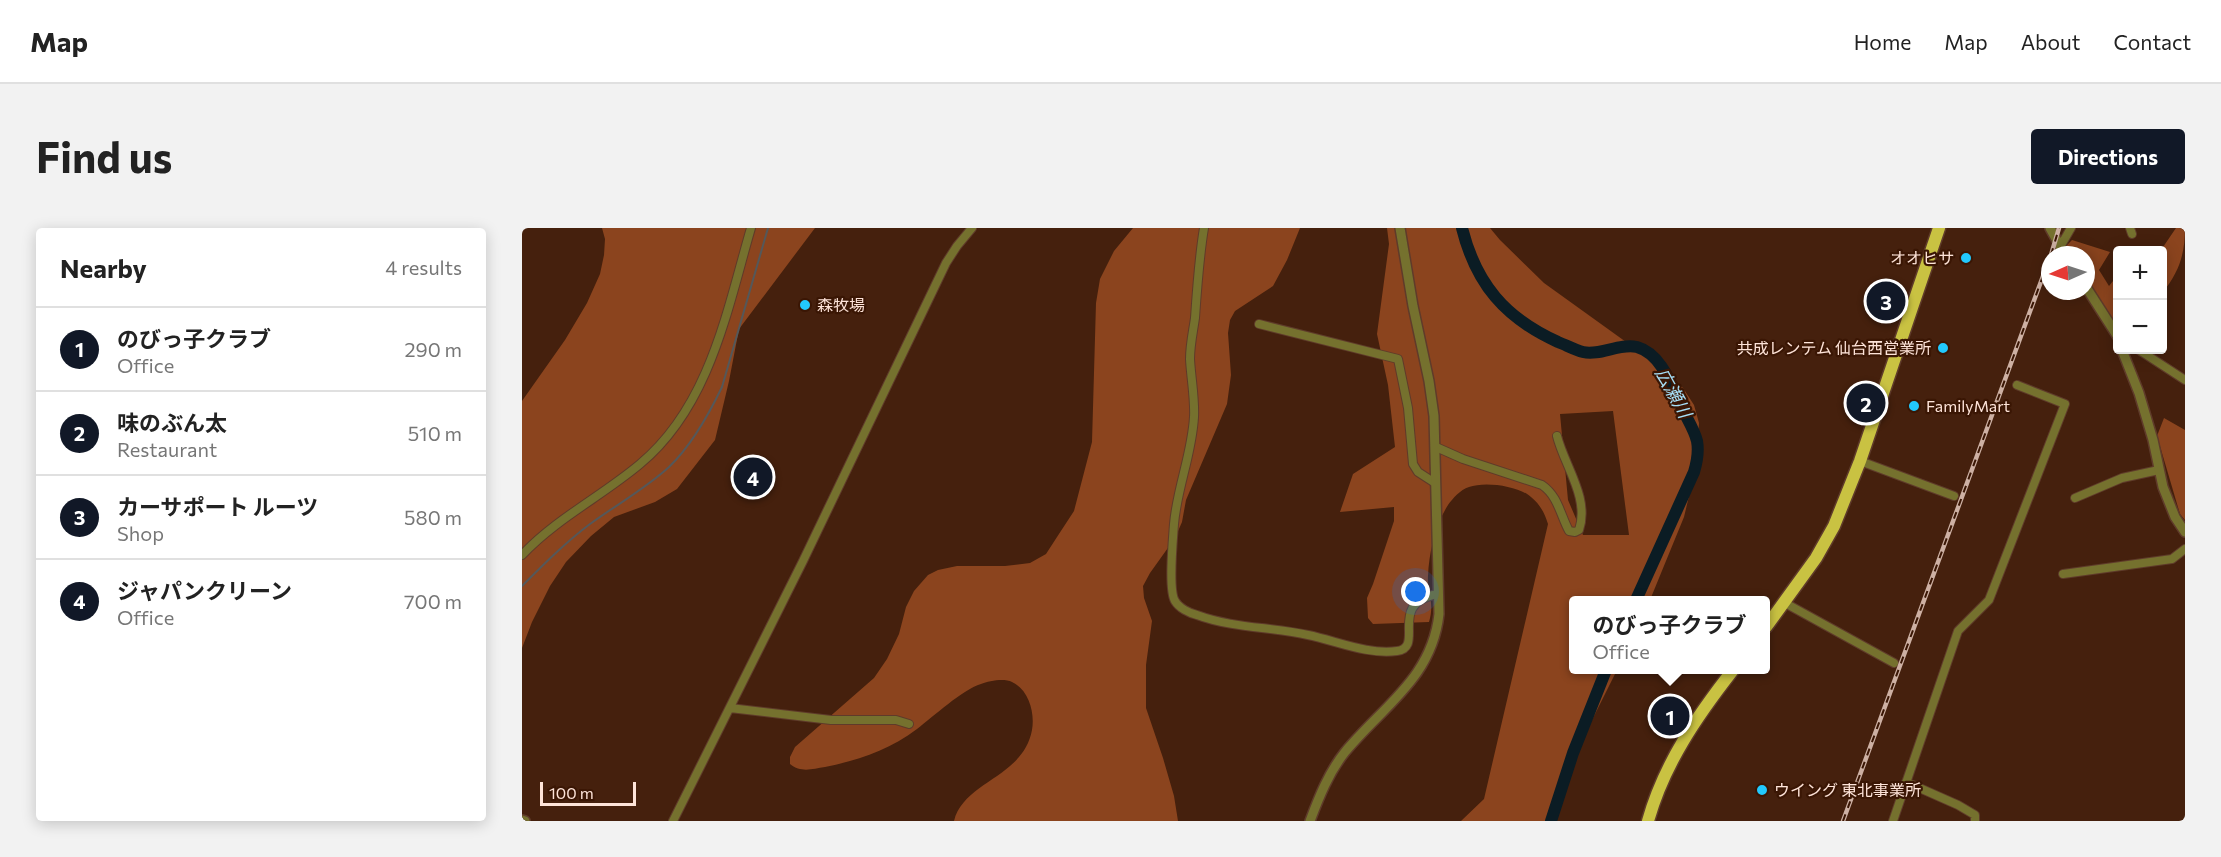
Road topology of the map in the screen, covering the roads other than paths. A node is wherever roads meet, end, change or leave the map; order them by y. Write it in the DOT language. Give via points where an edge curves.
graph roads {
  1 [pos="751,228"];
  2 [pos="972,228"];
  3 [pos="1204,228"];
  4 [pos="1400,228"];
  5 [pos="1939,228"];
  6 [pos="2050,228"];
  7 [pos="2071,228"];
  8 [pos="2060,246"];
  9 [pos="2065,246"];
  10 [pos="2094,300"];
  11 [pos="1259,324"];
  12 [pos="2113,329"];
  13 [pos="2124,354"];
  14 [pos="2145,354"];
  15 [pos="2185,380"];
  16 [pos="2017,385"];
  17 [pos="1557,436"];
  18 [pos="1436,447"];
  19 [pos="1860,461"];
  20 [pos="2159,470"];
  21 [pos="1436,483"];
  22 [pos="1954,496"];
  23 [pos="2075,498"];
  24 [pos="2185,532"];
  25 [pos="2185,549"];
  26 [pos="522,555"];
  27 [pos="2063,574"];
  28 [pos="1438,594"];
  29 [pos="1785,603"];
  30 [pos="1770,622"];
  31 [pos="1894,663"];
  32 [pos="1729,674"];
  33 [pos="730,708"];
  34 [pos="909,724"];
  35 [pos="1906,782"];
  36 [pos="1652,820"];
  37 [pos="672,821"];
  38 [pos="1310,821"];
  39 [pos="1893,821"];
  40 [pos="1975,821"];
  1 -- 26 [label="street" via="704,377 669,434 638,465 547,531"];
  2 -- 33 [label="street" via="946,263"];
  3 -- 28 [label="street" via="1190,358 1194,417 1175,507 1171,592 1175,601 1183,609 1223,622 1382,652 1406,647 1412,608 1422,598"];
  4 -- 18 [label="street" via="1429,381"];
  5 -- 19 [label="highway"];
  6 -- 8 [label="street"];
  7 -- 9 [label="street"];
  10 -- 12 [label="street"];
  11 -- 21 [label="street" via="1398,359 1413,464"];
  13 -- 20 [label="street" via="2139,393"];
  14 -- 15 [label="street"];
  16 -- 35 [label="street" via="2065,404 1989,600 1958,631"];
  17 -- 18 [label="street" via="1580,501 1581,524 1575,532 1569,531 1555,499 1542,485"];
  18 -- 21 [label="street"];
  19 -- 22 [label="street"];
  19 -- 29 [label="highway" via="1834,526"];
  20 -- 23 [label="street" via="2122,478"];
  20 -- 24 [label="street" via="2175,517"];
  21 -- 28 [label="street"];
  25 -- 27 [label="street" via="2172,559"];
  28 -- 38 [label="street" via="1437,633 1431,652 1411,681 1338,762"];
  29 -- 30 [label="highway"];
  29 -- 31 [label="street"];
  32 -- 36 [label="highway" via="1680,746 1659,787"];
  33 -- 34 [label="street"];
  33 -- 37 [label="street"];
  35 -- 39 [label="street"];
  35 -- 40 [label="street" via="1958,805 1975,815"];
}
